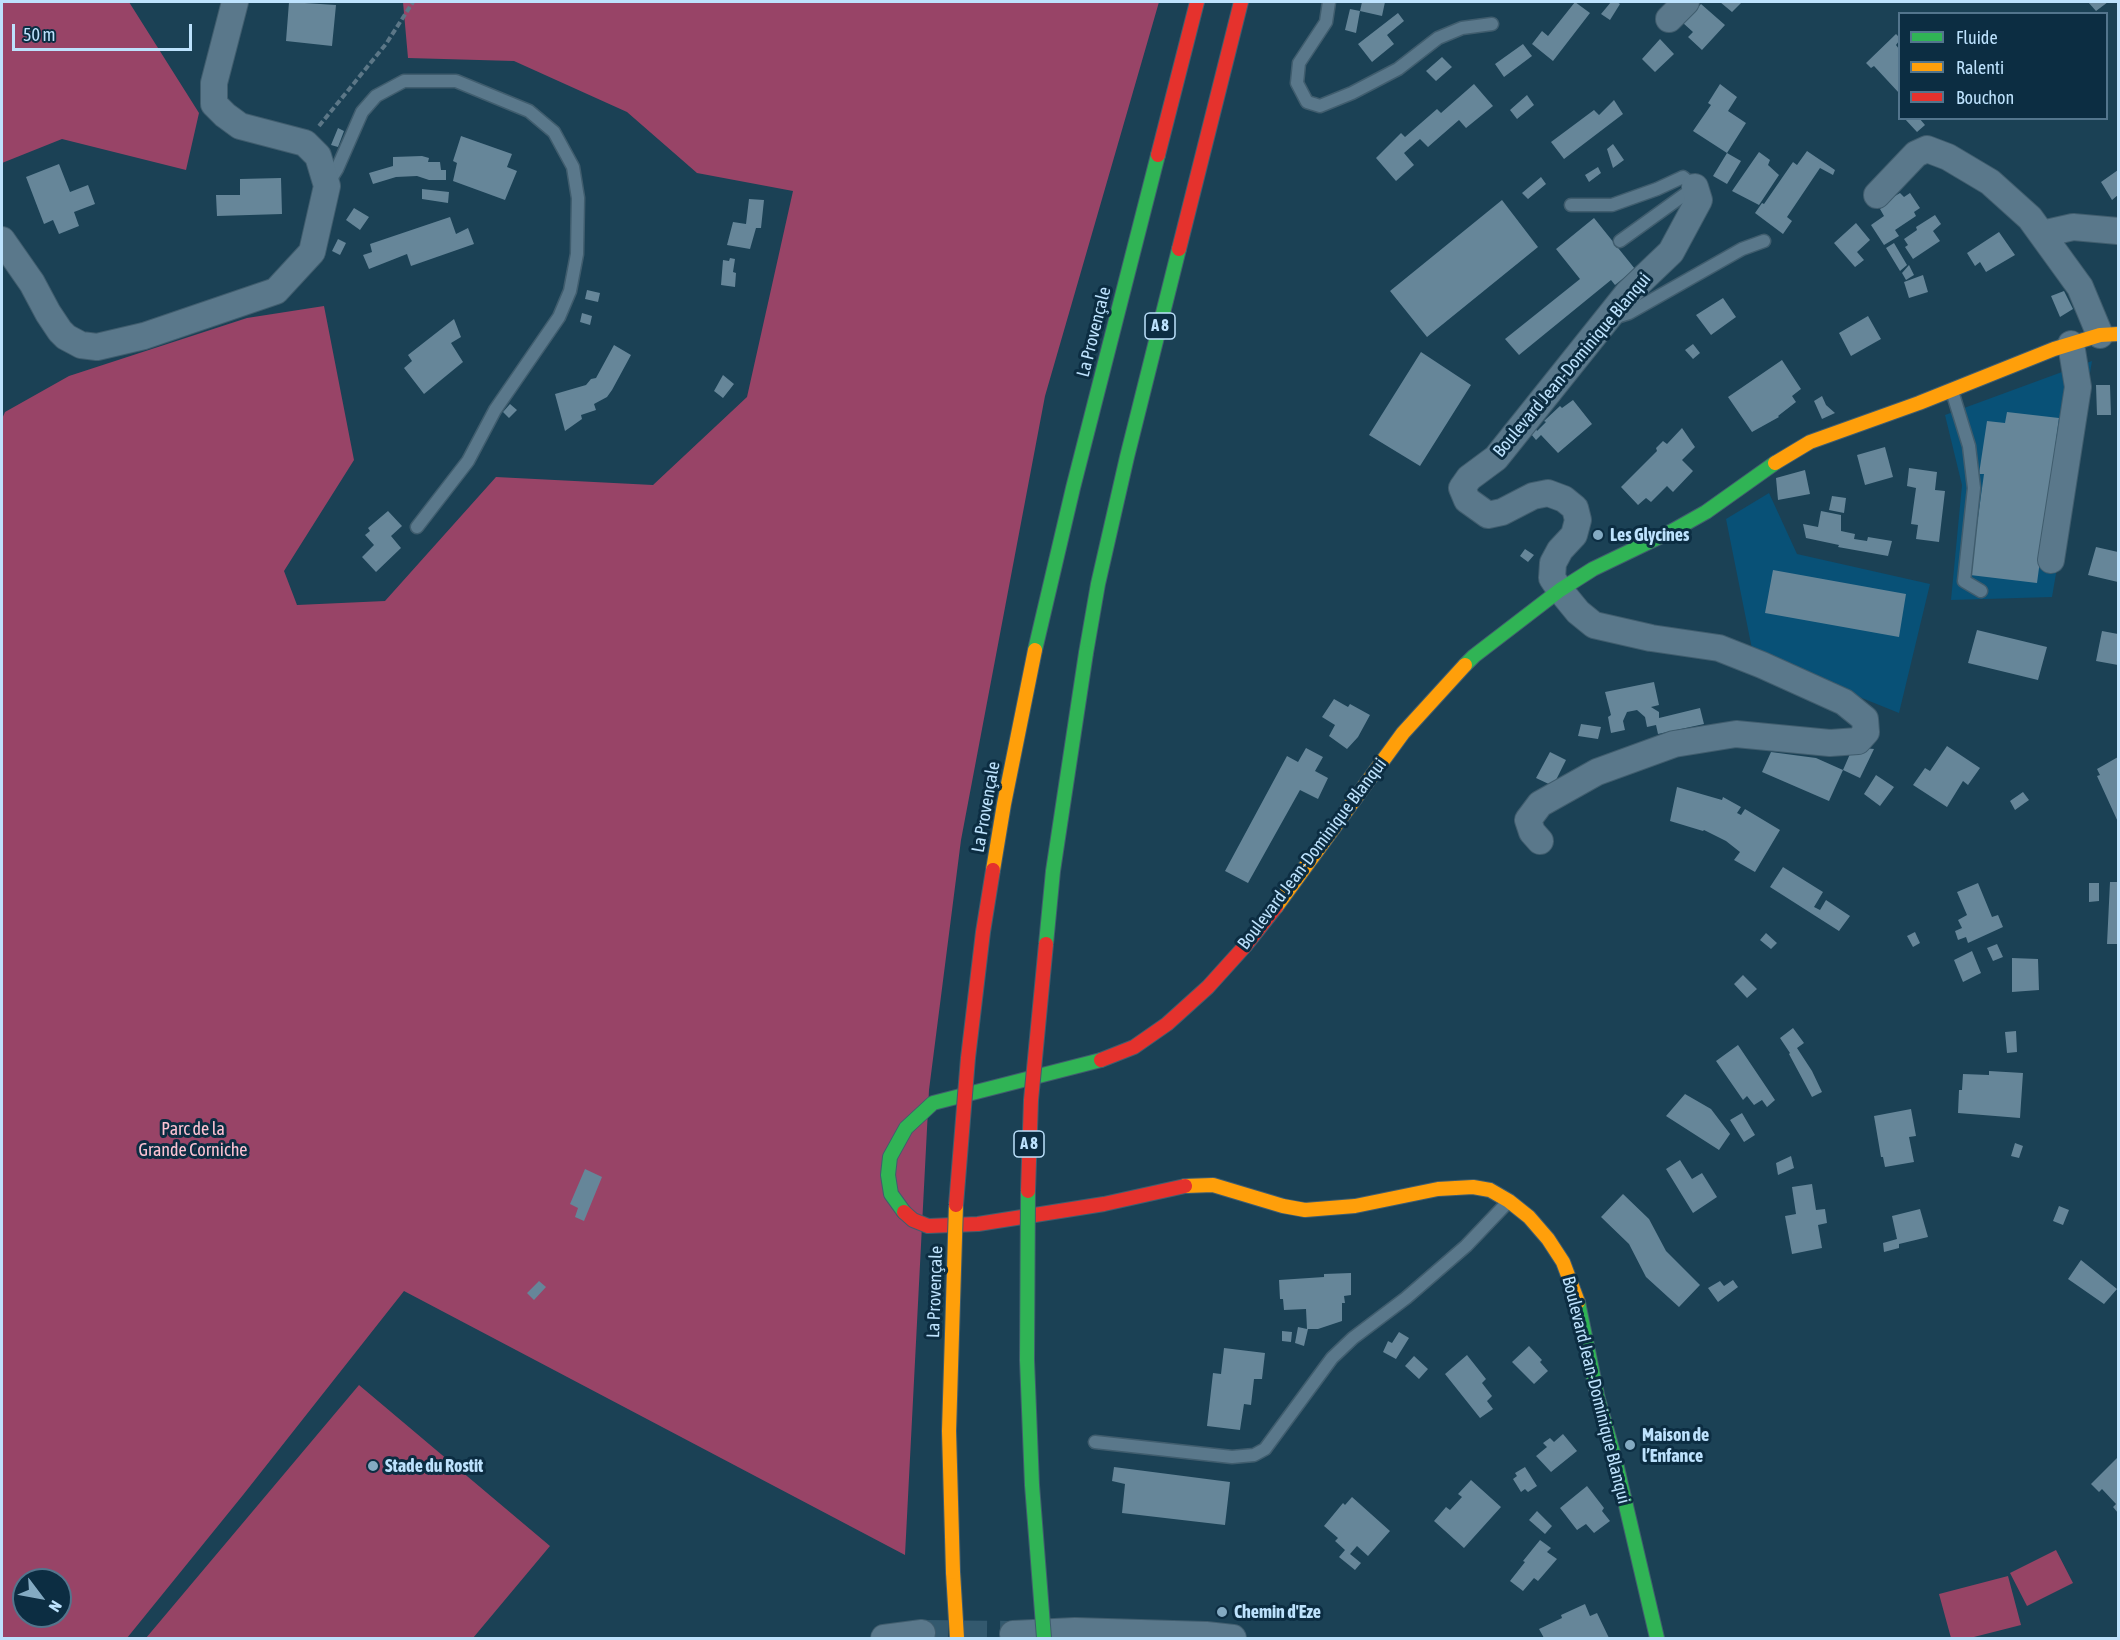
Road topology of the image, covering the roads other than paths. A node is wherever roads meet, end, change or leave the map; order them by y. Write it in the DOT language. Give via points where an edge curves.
graph roads {
  1 [pos="235,2"];
  2 [pos="1197,2"];
  3 [pos="1241,2"];
  4 [pos="1329,2"];
  5 [pos="1492,24"];
  6 [pos="327,186"];
  7 [pos="1695,188"];
  8 [pos="1877,195"];
  9 [pos="1571,205"];
  10 [pos="2118,231"];
  11 [pos="2042,234"];
  12 [pos="2,240"];
  13 [pos="1620,241"];
  14 [pos="1764,241"];
  15 [pos="1606,320"];
  16 [pos="2109,334"];
  17 [pos="2071,344"];
  18 [pos="1952,390"];
  19 [pos="417,527"];
  20 [pos="2051,560"];
  21 [pos="1560,590"];
  22 [pos="1981,591"];
  23 [pos="1540,841"];
  24 [pos="1509,1201"];
  25 [pos="1095,1442"];
  26 [pos="922,1633"];
  27 [pos="1013,1634"];
  28 [pos="884,1638"];
  29 [pos="957,1638"];
  30 [pos="1044,1638"];
  31 [pos="1233,1638"];
  32 [pos="1657,1638"];
  1 -- 6 [label="street" via="214,83 214,104 240,126 305,143 318,156"];
  2 -- 29 [label="main road, La Provençale, bridge" via="1035,650 983,932 958,1172 952,1294 949,1431"];
  3 -- 30 [label="main road, A 8, bridge" via="1098,584 1053,871 1031,1100 1027,1222 1032,1485"];
  4 -- 5 [label="lane" via="1326,22 1299,63 1297,83 1307,102 1320,106 1398,69 1438,38 1462,28"];
  6 -- 12 [label="street" via="312,252 276,291 144,336 97,346 81,345 60,331"];
  6 -- 19 [label="lane" via="362,112 376,96 404,81 456,81 529,111 554,132 573,167 578,198 578,254 570,291 559,316 495,410 468,461"];
  7 -- 9 [label="lane" via="1683,177 1612,205"];
  7 -- 13 [label="lane"];
  7 -- 15 [label="street, Boulevard Jean-Dominique Blanqui" via="1700,200 1671,252"];
  8 -- 11 [label="street" via="1916,154 1927,149 1990,182"];
  10 -- 11 [label="street" via="2073,227"];
  11 -- 16 [label="street"];
  14 -- 15 [label="lane" via="1742,249 1629,313"];
  15 -- 21 [label="street, Boulevard Jean-Dominique Blanqui" via="1496,458 1468,478 1462,488 1467,500 1488,515 1548,493 1575,508 1578,520 1574,535 1553,563 1552,578"];
  16 -- 17 [label="main road, Boulevard Jean-Dominique Blanqui"];
  17 -- 18 [label="main road, Boulevard Jean-Dominique Blanqui"];
  17 -- 20 [label="street" via="2078,387"];
  18 -- 21 [label="main road, Boulevard Jean-Dominique Blanqui" via="1810,442 1698,517 1593,569"];
  18 -- 22 [label="lane" via="1969,446 1974,488 1964,581"];
  21 -- 23 [label="street" via="1594,625 1719,648 1844,702 1865,719 1866,732 1858,741 1830,743 1736,734 1674,744 1597,772 1540,804 1528,820"];
  21 -- 24 [label="main road, Boulevard Jean-Dominique Blanqui" via="1474,656 1436,695 1403,732 1252,937 1208,987 1167,1024 1134,1047 1101,1060 933,1103 918,1115 898,1142 890,1157 888,1175 891,1194 900,1209 928,1226 978,1224 1104,1204 1192,1184 1213,1185 1305,1210 1354,1206 1450,1188 1490,1190"];
  24 -- 25 [label="lane" via="1466,1246 1332,1358 1265,1449 1254,1455 1232,1457"];
  24 -- 32 [label="main road, Boulevard Jean-Dominique Blanqui" via="1548,1239 1576,1294"];
  26 -- 28 [label="street"];
  27 -- 31 [label="street" via="1075,1631"];
}
